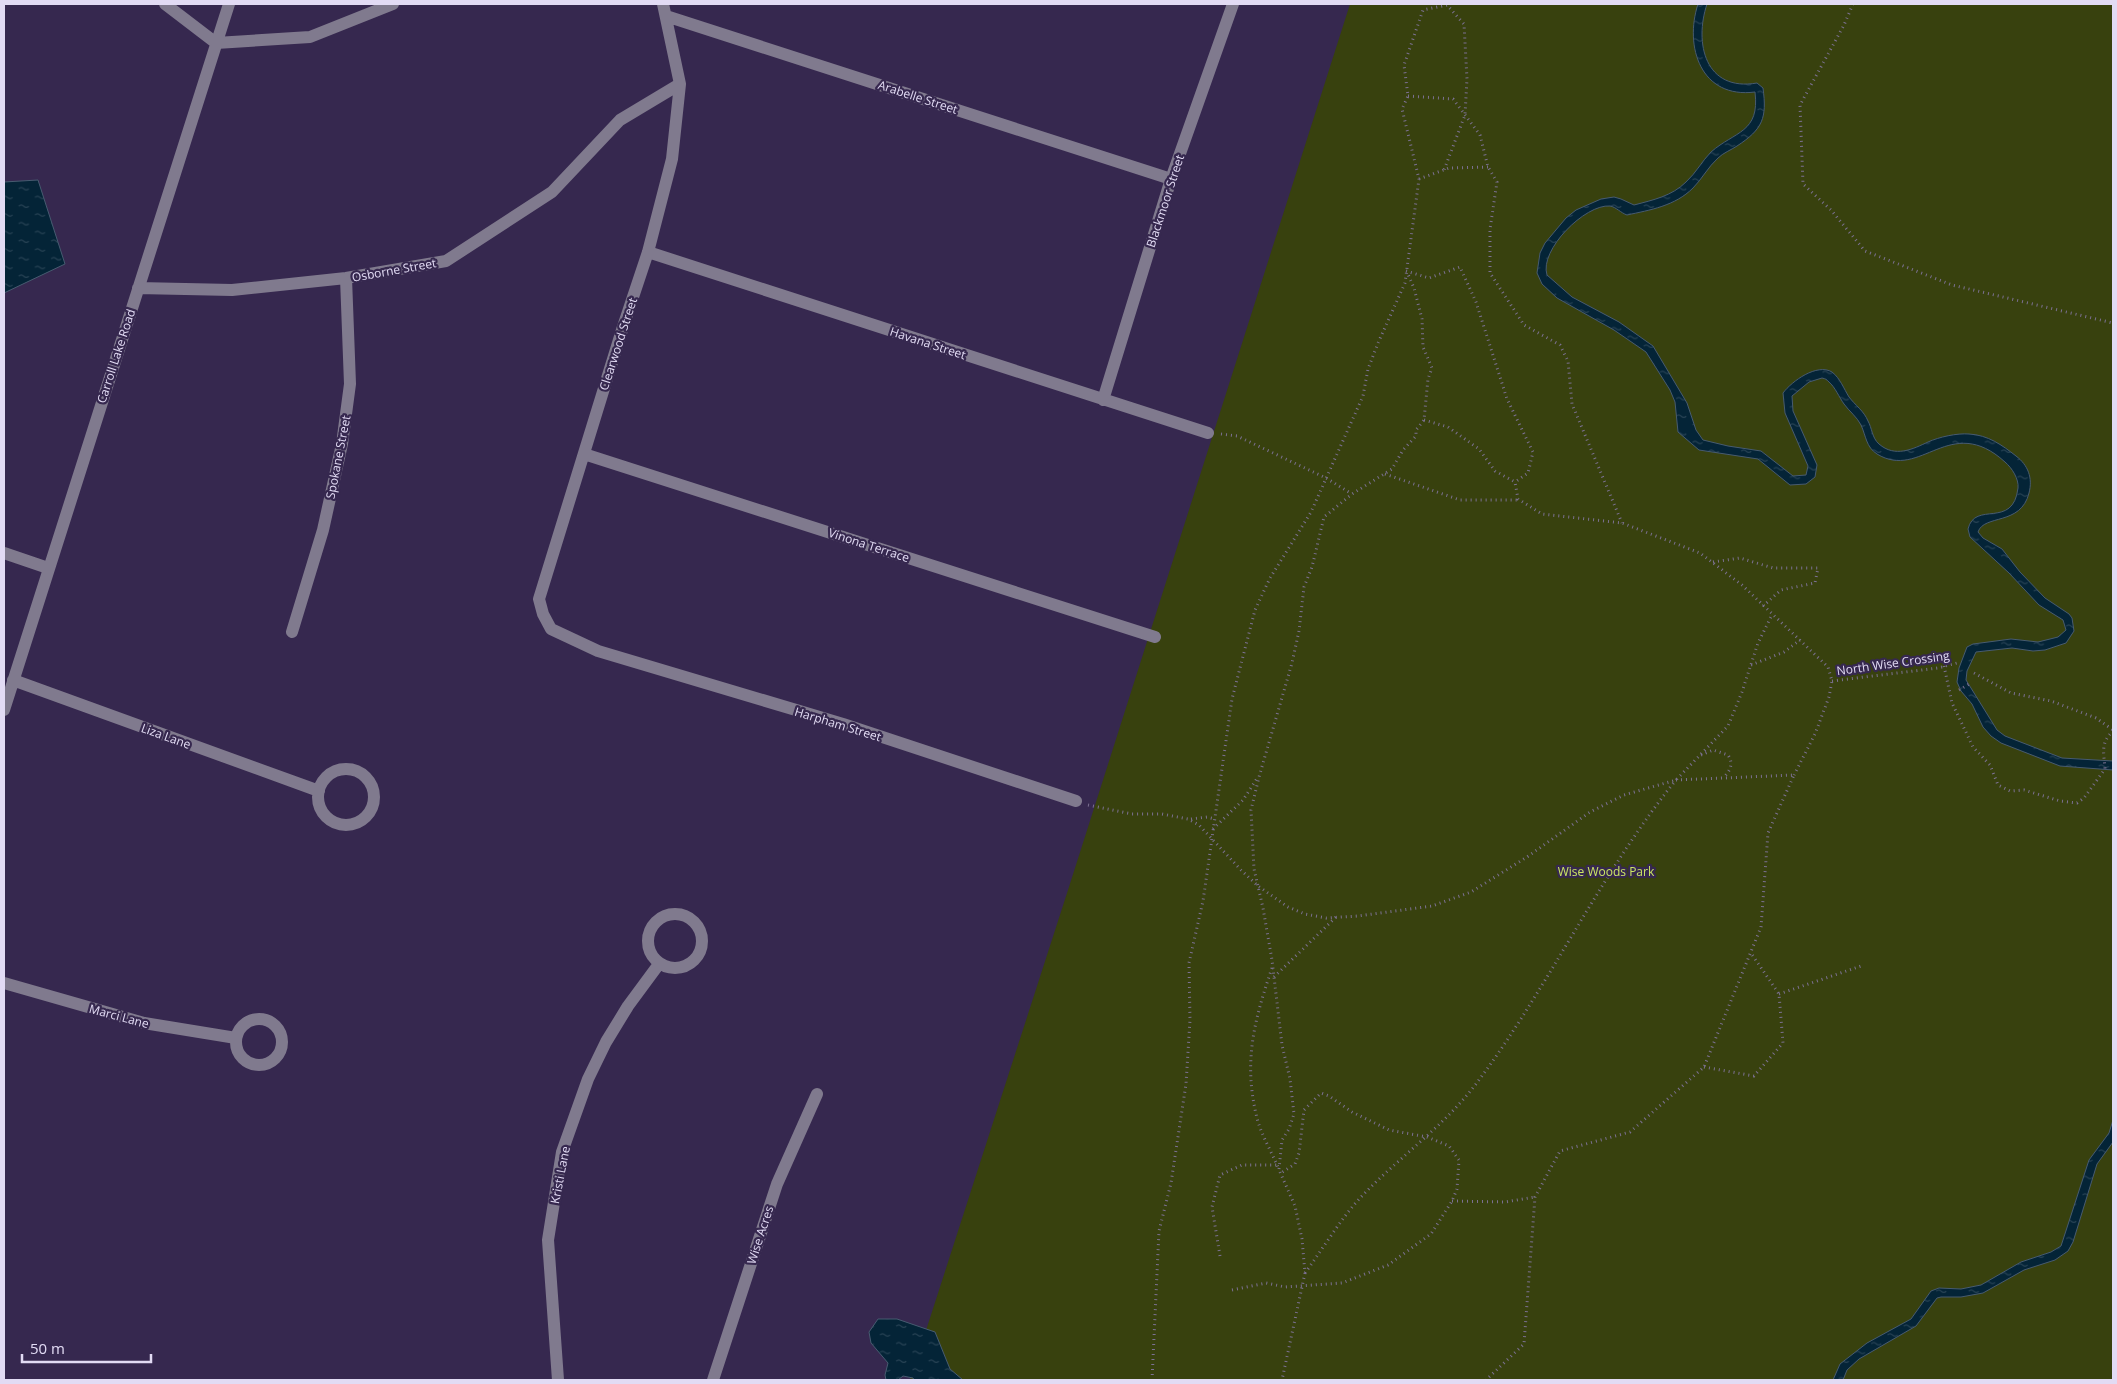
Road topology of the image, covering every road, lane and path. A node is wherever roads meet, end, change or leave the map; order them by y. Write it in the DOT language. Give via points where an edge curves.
graph roads {
  1 [pos="165,4"];
  2 [pos="229,4"];
  3 [pos="393,4"];
  4 [pos="1233,4"];
  5 [pos="1853,4"];
  6 [pos="665,10"];
  7 [pos="216,43"];
  8 [pos="680,84"];
  9 [pos="1408,96"];
  10 [pos="1465,115"];
  11 [pos="1488,167"];
  12 [pos="1444,170"];
  13 [pos="1170,179"];
  14 [pos="1419,179"];
  15 [pos="648,252"];
  16 [pos="1406,271"];
  17 [pos="346,278"];
  18 [pos="138,288"];
  19 [pos="2113,323"];
  20 [pos="1103,400"];
  21 [pos="1424,420"];
  22 [pos="1208,433"];
  23 [pos="584,454"];
  24 [pos="1385,474"];
  25 [pos="1326,478"];
  26 [pos="1515,482"];
  27 [pos="1352,494"];
  28 [pos="1520,500"];
  29 [pos="1622,523"];
  30 [pos="4,553"];
  31 [pos="1713,563"];
  32 [pos="48,568"];
  33 [pos="1763,606"];
  34 [pos="1772,615"];
  35 [pos="292,632"];
  36 [pos="1155,637"];
  37 [pos="1800,640"];
  38 [pos="598,651"];
  39 [pos="1957,663"];
  40 [pos="1751,665"];
  41 [pos="1944,666"];
  42 [pos="1974,673"];
  43 [pos="13,680"];
  44 [pos="1832,681"];
  45 [pos="1969,684"];
  46 [pos="1959,690"];
  47 [pos="4,710"];
  48 [pos="2113,731"];
  49 [pos="1694,760"];
  50 [pos="1260,773"];
  51 [pos="1794,774"];
  52 [pos="1723,778"];
  53 [pos="1676,780"];
  54 [pos="319,792"];
  55 [pos="1076,801"];
  56 [pos="1188,819"];
  57 [pos="1214,819"];
  58 [pos="1213,829"];
  59 [pos="1211,839"];
  60 [pos="1258,886"];
  61 [pos="1337,917"];
  62 [pos="1751,953"];
  63 [pos="659,964"];
  64 [pos="1864,965"];
  65 [pos="1272,967"];
  66 [pos="1274,978"];
  67 [pos="4,983"];
  68 [pos="1779,994"];
  69 [pos="236,1038"];
  70 [pos="1704,1067"];
  71 [pos="817,1094"];
  72 [pos="1427,1137"];
  73 [pos="1278,1167"];
  74 [pos="1281,1173"];
  75 [pos="1535,1197"];
  76 [pos="1452,1201"];
  77 [pos="1220,1256"];
  78 [pos="1305,1273"];
  79 [pos="1303,1285"];
  80 [pos="1232,1290"];
  81 [pos="562,1379"];
  82 [pos="713,1380"];
  83 [pos="1152,1380"];
  84 [pos="1282,1380"];
  85 [pos="1486,1380"];
  1 -- 7 [label="street"];
  2 -- 7 [label="street, Carroll Lake Road"];
  3 -- 7 [label="street" via="310,37"];
  4 -- 13 [label="street, Blackmoor Street"];
  5 -- 19 [label="path" via="1800,105 1803,184 1831,210 1865,251 1952,285"];
  6 -- 8 [label="street, Clearwood Street"];
  6 -- 13 [label="street, Arabelle Street"];
  7 -- 18 [label="street, Carroll Lake Road"];
  8 -- 15 [label="street, Clearwood Street" via="672,158"];
  8 -- 17 [label="street, Osborne Street" via="620,120 552,192 446,261"];
  9 -- 10 [label="path" via="1453,99"];
  9 -- 10 [label="path" via="1404,65 1423,10 1447,5 1464,24"];
  9 -- 14 [label="path" via="1402,109"];
  10 -- 11 [label="path" via="1480,136"];
  10 -- 12 [label="path"];
  11 -- 12 [label="path"];
  11 -- 29 [label="path" via="1497,182 1490,229 1490,273 1524,325 1560,345 1568,361 1572,404"];
  12 -- 14 [label="path"];
  13 -- 20 [label="street, Blackmoor Street"];
  14 -- 16 [label="path"];
  15 -- 20 [label="street, Havana Street"];
  15 -- 23 [label="street, Clearwood Street"];
  16 -- 21 [label="path" via="1414,288 1422,320 1423,347 1432,368"];
  16 -- 25 [label="path" via="1405,283 1368,369 1363,396"];
  16 -- 26 [label="path" via="1429,278 1460,267 1476,302 1507,400 1533,452 1528,472"];
  17 -- 18 [label="street, Osborne Street" via="232,290"];
  17 -- 35 [label="street, Spokane Street" via="350,384 342,444 323,530"];
  18 -- 32 [label="street, Carroll Lake Road"];
  20 -- 22 [label="street, Havana Street"];
  21 -- 24 [label="path" via="1416,430 1416,436"];
  21 -- 26 [label="path" via="1448,427 1479,449 1495,471"];
  22 -- 25 [label="path" via="1237,436"];
  23 -- 36 [label="street, Vinona Terrace"];
  23 -- 38 [label="street, Clearwood Street" via="539,599 551,629"];
  24 -- 27 [label="path"];
  24 -- 28 [label="path" via="1460,500"];
  25 -- 27 [label="path"];
  25 -- 57 [label="path" via="1311,512 1270,578 1256,610 1232,699"];
  26 -- 28 [label="path"];
  27 -- 50 [label="path" via="1324,517 1304,587 1292,662"];
  28 -- 29 [label="path" via="1542,514"];
  29 -- 31 [label="path" via="1700,553"];
  30 -- 32 [label="street"];
  31 -- 33 [label="path"];
  31 -- 33 [label="path" via="1740,558 1773,568 1818,568 1814,584 1780,590"];
  32 -- 43 [label="street, Carroll Lake Road"];
  33 -- 34 [label="path"];
  34 -- 37 [label="path"];
  34 -- 40 [label="path"];
  37 -- 40 [label="path" via="1784,652"];
  37 -- 44 [label="path" via="1828,667"];
  38 -- 55 [label="street, Harpham Street" via="843,724"];
  39 -- 41 [label="path, North Wise Crossing"];
  40 -- 49 [label="path" via="1728,726"];
  41 -- 44 [label="path, North Wise Crossing"];
  41 -- 48 [label="path" via="1952,703 1973,747 1990,765 1998,785 2010,791 2024,790 2077,803 2105,769 2102,749"];
  42 -- 48 [label="path" via="2011,692 2050,701 2096,718"];
  43 -- 47 [label="street, Carroll Lake Road"];
  43 -- 54 [label="street, Liza Lane"];
  44 -- 51 [label="path" via="1830,697 1815,734"];
  45 -- 46 [label="path"];
  49 -- 52 [label="path" via="1714,750 1728,755 1731,764"];
  49 -- 53 [label="path"];
  50 -- 58 [label="path" via="1243,800"];
  50 -- 60 [label="path" via="1251,810"];
  51 -- 52 [label="path"];
  51 -- 62 [label="path" via="1768,833 1761,927"];
  52 -- 53 [label="path"];
  53 -- 61 [label="path" via="1624,795 1590,812 1471,892 1432,906"];
  53 -- 72 [label="path" via="1620,856 1516,1029 1477,1082"];
  54 -- 54 [label="street" via="326,777 332,773 344,769 356,771 369,781 374,794 373,804 370,812 357,823 345,826 323,814 319,807"];
  55 -- 56 [label="path" via="1116,812"];
  56 -- 57 [label="path"];
  56 -- 59 [label="path" via="1199,825"];
  57 -- 58 [label="path"];
  58 -- 59 [label="path"];
  59 -- 60 [label="path"];
  59 -- 83 [label="path" via="1203,901 1189,962 1186,1084 1171,1183 1159,1231"];
  60 -- 61 [label="path" via="1288,907 1305,914"];
  60 -- 65 [label="path"];
  61 -- 66 [label="path"];
  62 -- 68 [label="path"];
  62 -- 70 [label="path"];
  63 -- 63 [label="street" via="681,968 699,956 702,934 687,917 668,915 652,926 648,945"];
  63 -- 81 [label="street, Kristi Lane" via="606,1042 588,1078 562,1152 548,1240"];
  64 -- 68 [label="path"];
  65 -- 66 [label="path"];
  65 -- 73 [label="path" via="1250,1048 1251,1086 1257,1120"];
  66 -- 73 [label="path" via="1294,1114 1282,1140"];
  67 -- 69 [label="street, Marci Lane" via="144,1023"];
  68 -- 70 [label="path" via="1783,1042 1754,1076"];
  70 -- 75 [label="path" via="1630,1132 1560,1151"];
  71 -- 82 [label="street, Wise Acres" via="777,1184"];
  72 -- 74 [label="path" via="1389,1130 1321,1093 1304,1110 1295,1164"];
  72 -- 76 [label="path" via="1449,1146 1459,1160 1458,1189"];
  72 -- 78 [label="path" via="1360,1198"];
  73 -- 74 [label="path"];
  73 -- 77 [label="path" via="1242,1165 1220,1175 1212,1207"];
  74 -- 78 [label="path" via="1295,1206"];
  75 -- 76 [label="path" via="1505,1202"];
  75 -- 85 [label="path" via="1524,1344"];
  76 -- 79 [label="path" via="1431,1234 1388,1265 1342,1283"];
  78 -- 79 [label="path"];
  79 -- 80 [label="path" via="1285,1288 1266,1283"];
  79 -- 84 [label="path"];
}
